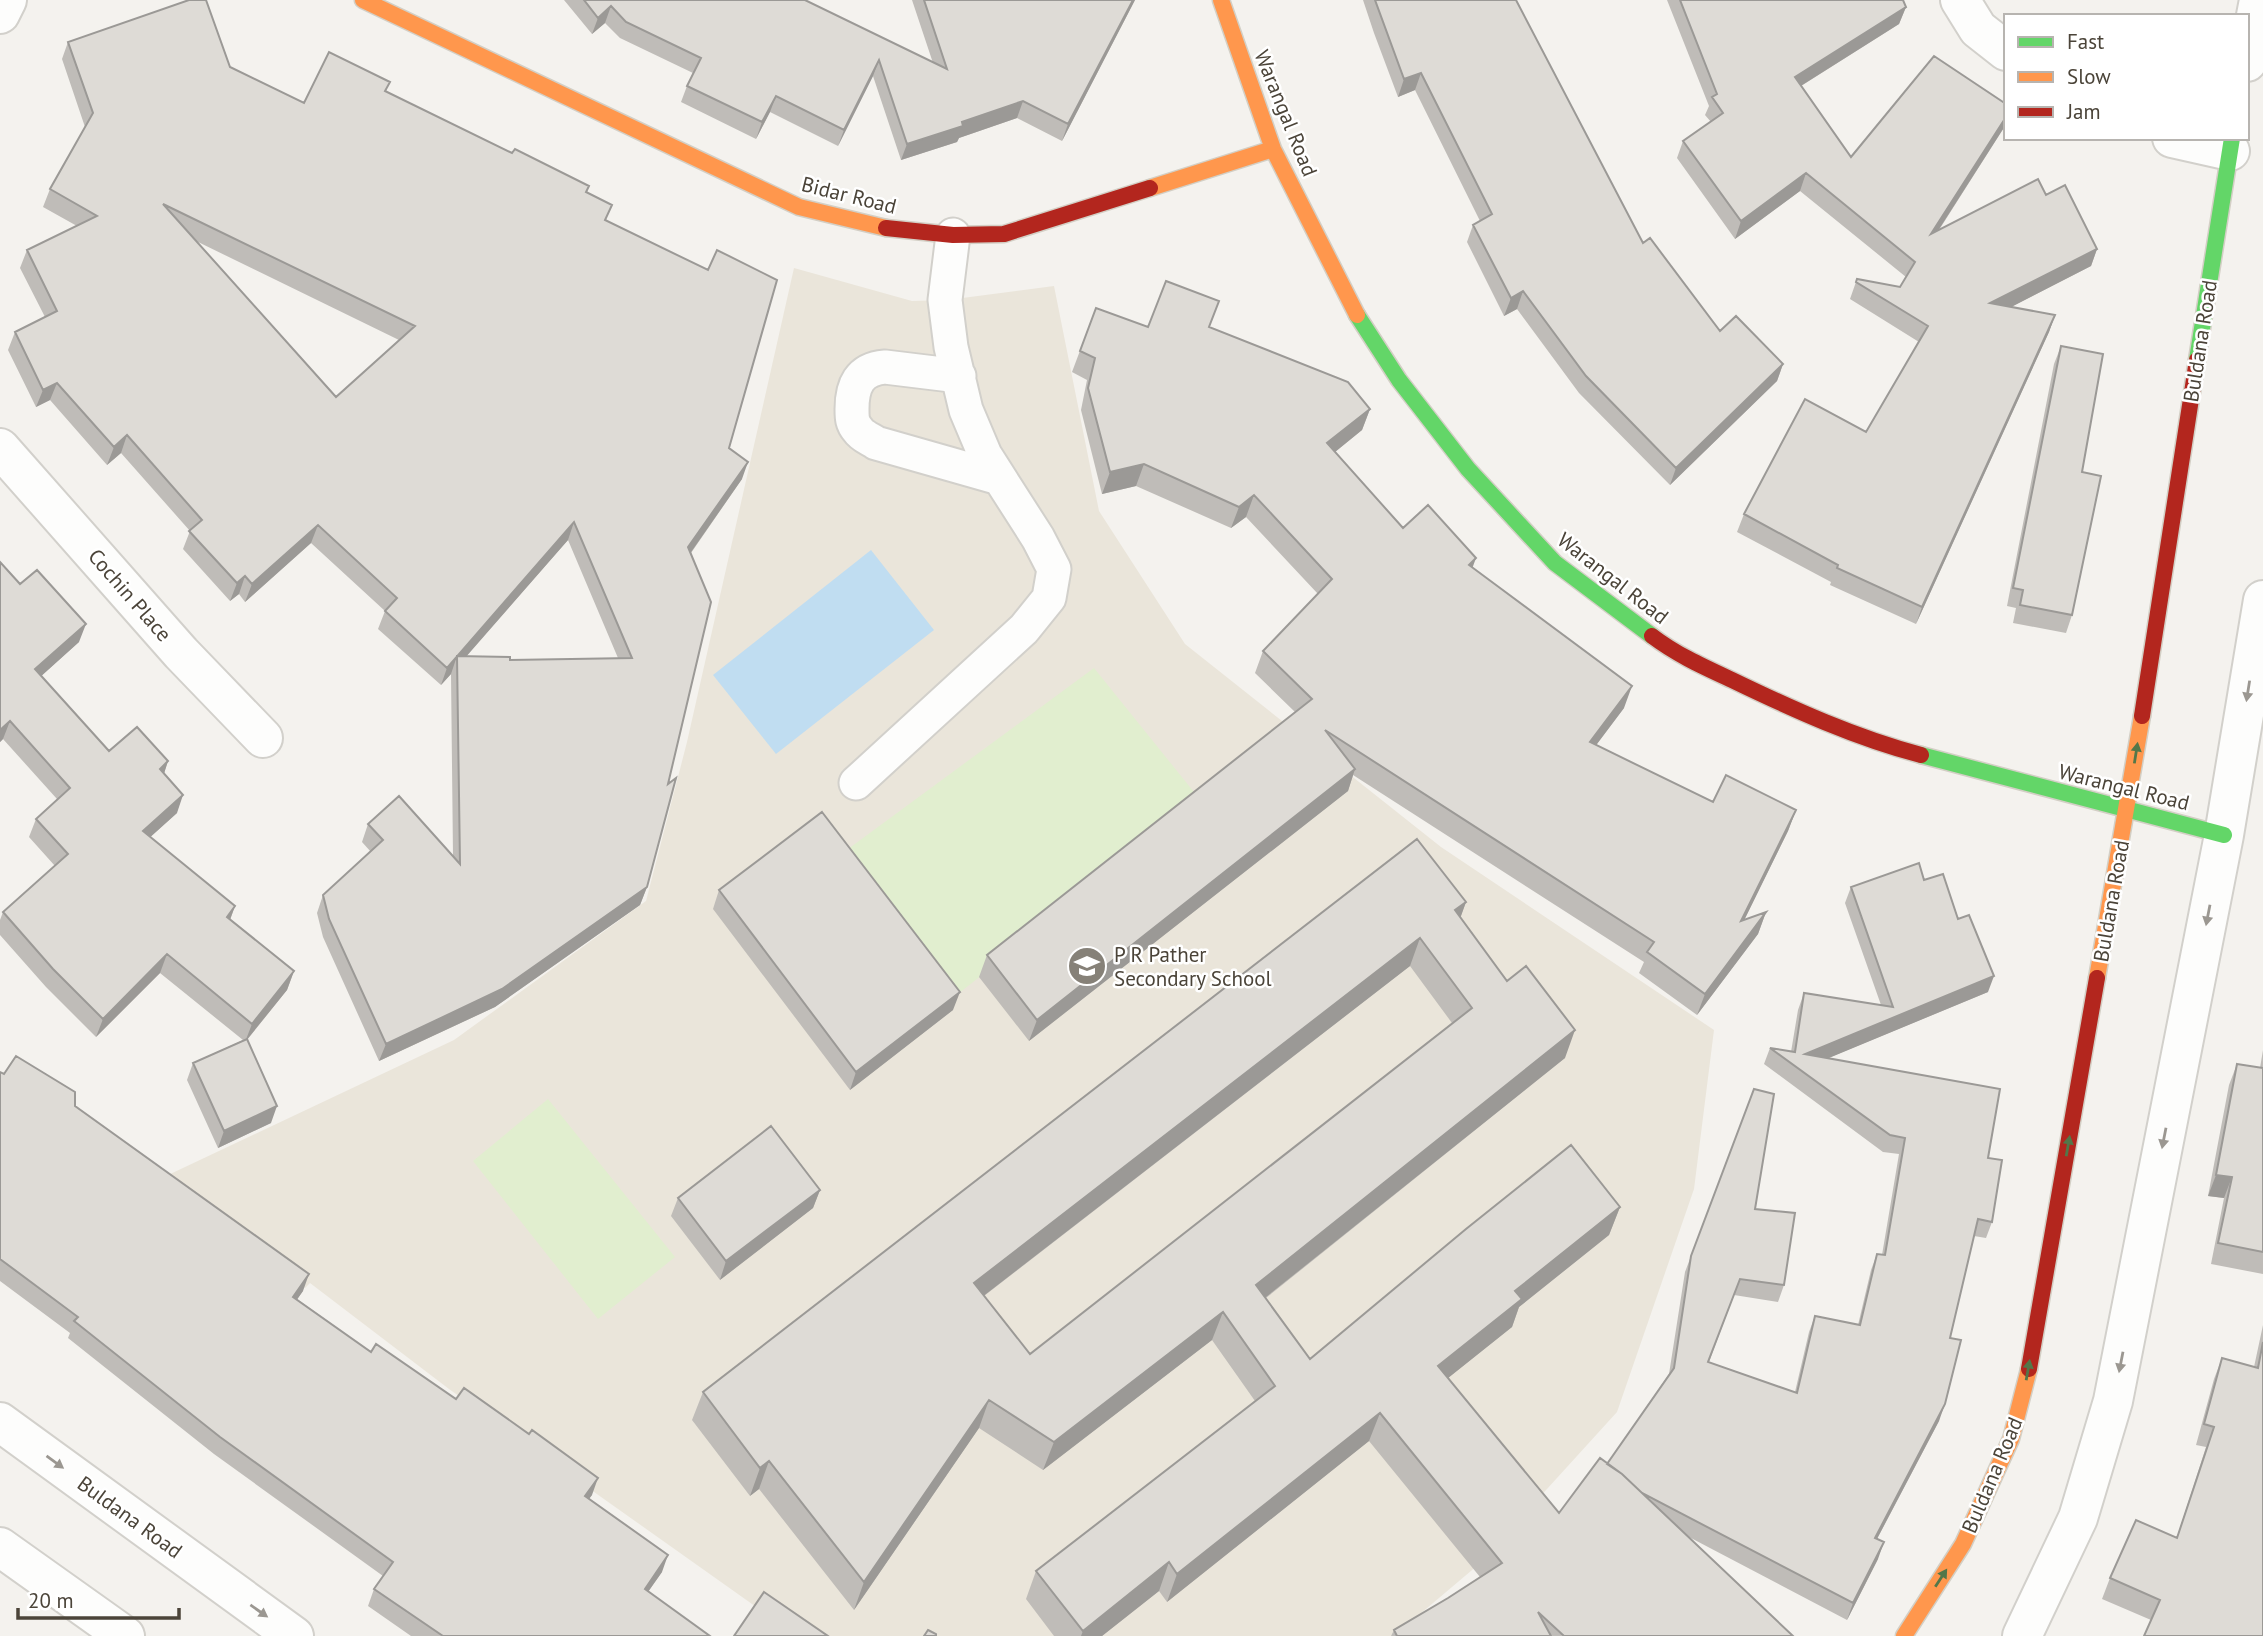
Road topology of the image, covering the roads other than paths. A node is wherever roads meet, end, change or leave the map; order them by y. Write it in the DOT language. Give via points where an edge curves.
graph roads {
  1 [pos="7,0"];
  2 [pos="363,0"];
  3 [pos="1220,0"];
  4 [pos="1960,0"];
  5 [pos="2259,0"];
  6 [pos="0,14"];
  7 [pos="2004,49"];
  8 [pos="2249,51"];
  9 [pos="2189,140"];
  10 [pos="2231,145"];
  11 [pos="1272,149"];
  12 [pos="953,235"];
  13 [pos="959,376"];
  14 [pos="0,448"];
  15 [pos="999,478"];
  16 [pos="2263,600"];
  17 [pos="263,737"];
  18 [pos="856,783"];
  19 [pos="2127,809"];
  20 [pos="2224,835"];
  21 [pos="0,1422"];
  22 [pos="0,1547"];
  23 [pos="125,1636"];
  24 [pos="294,1636"];
  25 [pos="1904,1636"];
  26 [pos="2022,1636"];
  1 -- 6 [label="street"];
  2 -- 12 [label="street, Bidar Road" via="799,207 895,230"];
  3 -- 11 [label="street, Warangal Road"];
  4 -- 7 [label="street" via="1978,29"];
  5 -- 8 [label="street"];
  9 -- 10 [label="street"];
  19 -- 10 [label="street, Buldana Road, one-way"];
  11 -- 12 [label="street, Bidar Road" via="1004,234"];
  11 -- 19 [label="street, Warangal Road" via="1361,323 1399,380 1468,469 1555,563 1672,651 1777,702 1898,748"];
  12 -- 13 [label="lane" via="945,300"];
  13 -- 15 [label="lane" via="966,410"];
  13 -- 15 [label="lane" via="874,368 852,391 852,421 876,443"];
  14 -- 17 [label="street, Cochin Place" via="181,653"];
  15 -- 18 [label="lane" via="1054,569 1049,598 1024,629"];
  16 -- 20 [label="street, one-way"];
  19 -- 20 [label="street, Warangal Road"];
  25 -- 19 [label="street, Buldana Road, one-way" via="1963,1544 2011,1439 2023,1394"];
  20 -- 26 [label="street, one-way" via="2113,1401 2078,1518"];
  21 -- 24 [label="street, Buldana Road, one-way"];
  22 -- 23 [label="street"];
}
